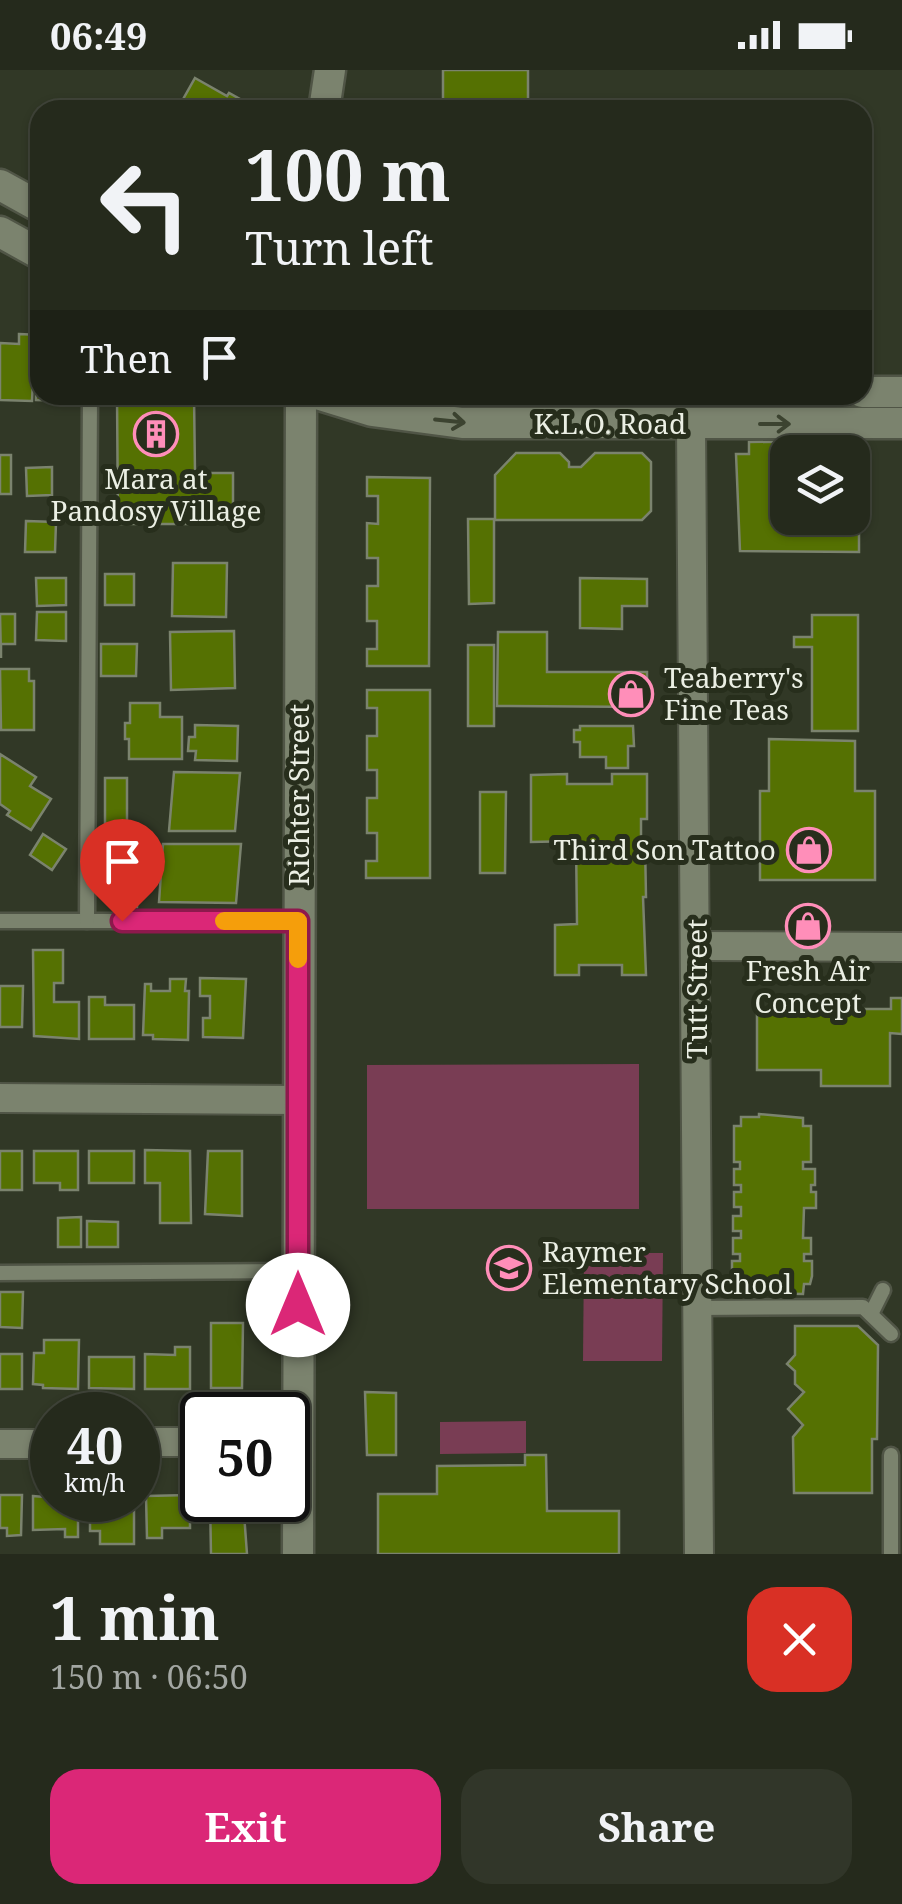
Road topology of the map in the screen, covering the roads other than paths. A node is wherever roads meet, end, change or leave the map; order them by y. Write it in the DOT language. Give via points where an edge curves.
graph roads {
  1 [pos="330,70"];
  2 [pos="326,100"];
  3 [pos="0,185"];
  4 [pos="30,202"];
  5 [pos="0,232"];
  6 [pos="30,248"];
  7 [pos="872,392"];
  8 [pos="902,392"];
  9 [pos="90,405"];
  10 [pos="301,405"];
  11 [pos="351,405"];
  12 [pos="902,423"];
  13 [pos="691,424"];
  14 [pos="87,921"];
  15 [pos="298,921"];
  16 [pos="0,922"];
  17 [pos="696,946"];
  18 [pos="902,947"];
  19 [pos="0,1098"];
  20 [pos="300,1100"];
  21 [pos="299,1271"];
  22 [pos="0,1273"];
  23 [pos="883,1290"];
  24 [pos="698,1308"];
  25 [pos="871,1314"];
  26 [pos="891,1334"];
  27 [pos="295,1392"];
  28 [pos="0,1444"];
  29 [pos="30,1444"];
  30 [pos="891,1456"];
  31 [pos="297,1522"];
  32 [pos="298,1554"];
  33 [pos="700,1554"];
  34 [pos="891,1554"];
  1 -- 2 [label="main road"];
  3 -- 4 [label="main road"];
  5 -- 6 [label="main road"];
  7 -- 8 [label="main road"];
  9 -- 14 [label="lane"];
  10 -- 15 [label="main road, Richter Street"];
  11 -- 13 [label="main road, K.L.O. Road, one-way" via="462,423"];
  13 -- 12 [label="main road, K.L.O. Road, one-way"];
  13 -- 17 [label="street, Tutt Street"];
  14 -- 15 [label="lane"];
  14 -- 16 [label="lane"];
  15 -- 20 [label="main road, Richter Street"];
  17 -- 18 [label="street"];
  17 -- 24 [label="street, Tutt Street"];
  19 -- 20 [label="street"];
  20 -- 21 [label="main road, Richter Street"];
  21 -- 22 [label="lane"];
  21 -- 27 [label="main road, Richter Street"];
  23 -- 25 [label="lane"];
  24 -- 25 [label="lane" via="864,1307"];
  24 -- 33 [label="street, Tutt Street"];
  25 -- 26 [label="lane"];
  28 -- 29 [label="street"];
  30 -- 34 [label="lane"];
  31 -- 32 [label="main road, Richter Street"];
}
